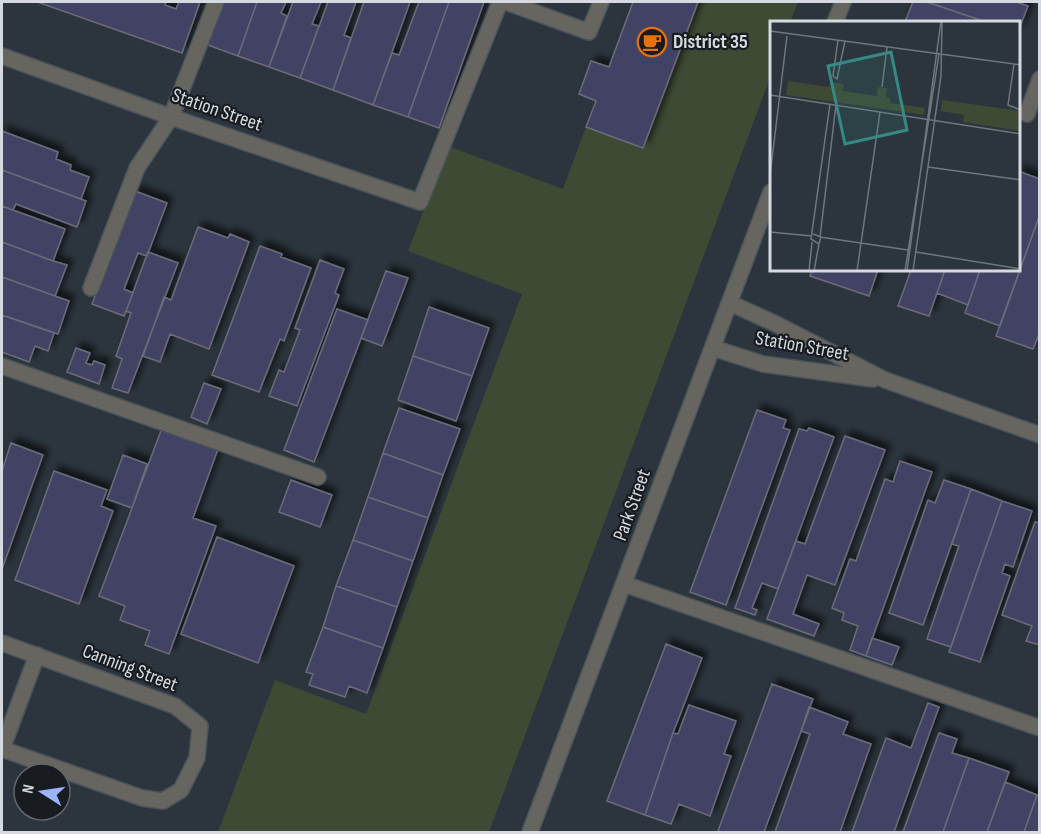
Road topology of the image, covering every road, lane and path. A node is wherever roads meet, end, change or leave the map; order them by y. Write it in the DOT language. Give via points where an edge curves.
graph roads {
  1 [pos="216,2"];
  2 [pos="500,2"];
  3 [pos="506,2"];
  4 [pos="601,2"];
  5 [pos="843,2"];
  6 [pos="835,21"];
  7 [pos="2,56"];
  8 [pos="1040,79"];
  9 [pos="1028,115"];
  10 [pos="171,117"];
  11 [pos="770,195"];
  12 [pos="91,288"];
  13 [pos="730,303"];
  14 [pos="713,348"];
  15 [pos="2,366"];
  16 [pos="885,380"];
  17 [pos="1040,435"];
  18 [pos="318,477"];
  19 [pos="624,584"];
  20 [pos="2,643"];
  21 [pos="37,655"];
  22 [pos="1040,728"];
  23 [pos="2,749"];
  24 [pos="530,832"];
  1 -- 10 [label="street"];
  2 -- 10 [label="street, Station Street" via="420,202"];
  3 -- 4 [label="street" via="590,32"];
  5 -- 6 [label="street"];
  7 -- 10 [label="street, Station Street"];
  8 -- 9 [label="street"];
  10 -- 12 [label="street" via="137,168"];
  11 -- 13 [label="street, Park Street"];
  13 -- 14 [label="street, Park Street"];
  13 -- 16 [label="street, Station Street"];
  14 -- 16 [label="street, Station Street" via="763,364"];
  14 -- 19 [label="street, Park Street"];
  15 -- 18 [label="street"];
  16 -- 17 [label="street, Station Street"];
  19 -- 22 [label="street"];
  19 -- 24 [label="street, Park Street"];
  20 -- 21 [label="street, Canning Street"];
  21 -- 23 [label="street"];
  21 -- 23 [label="street, Canning Street" via="175,706 200,726 197,758 182,790 163,801 142,798"];
}
